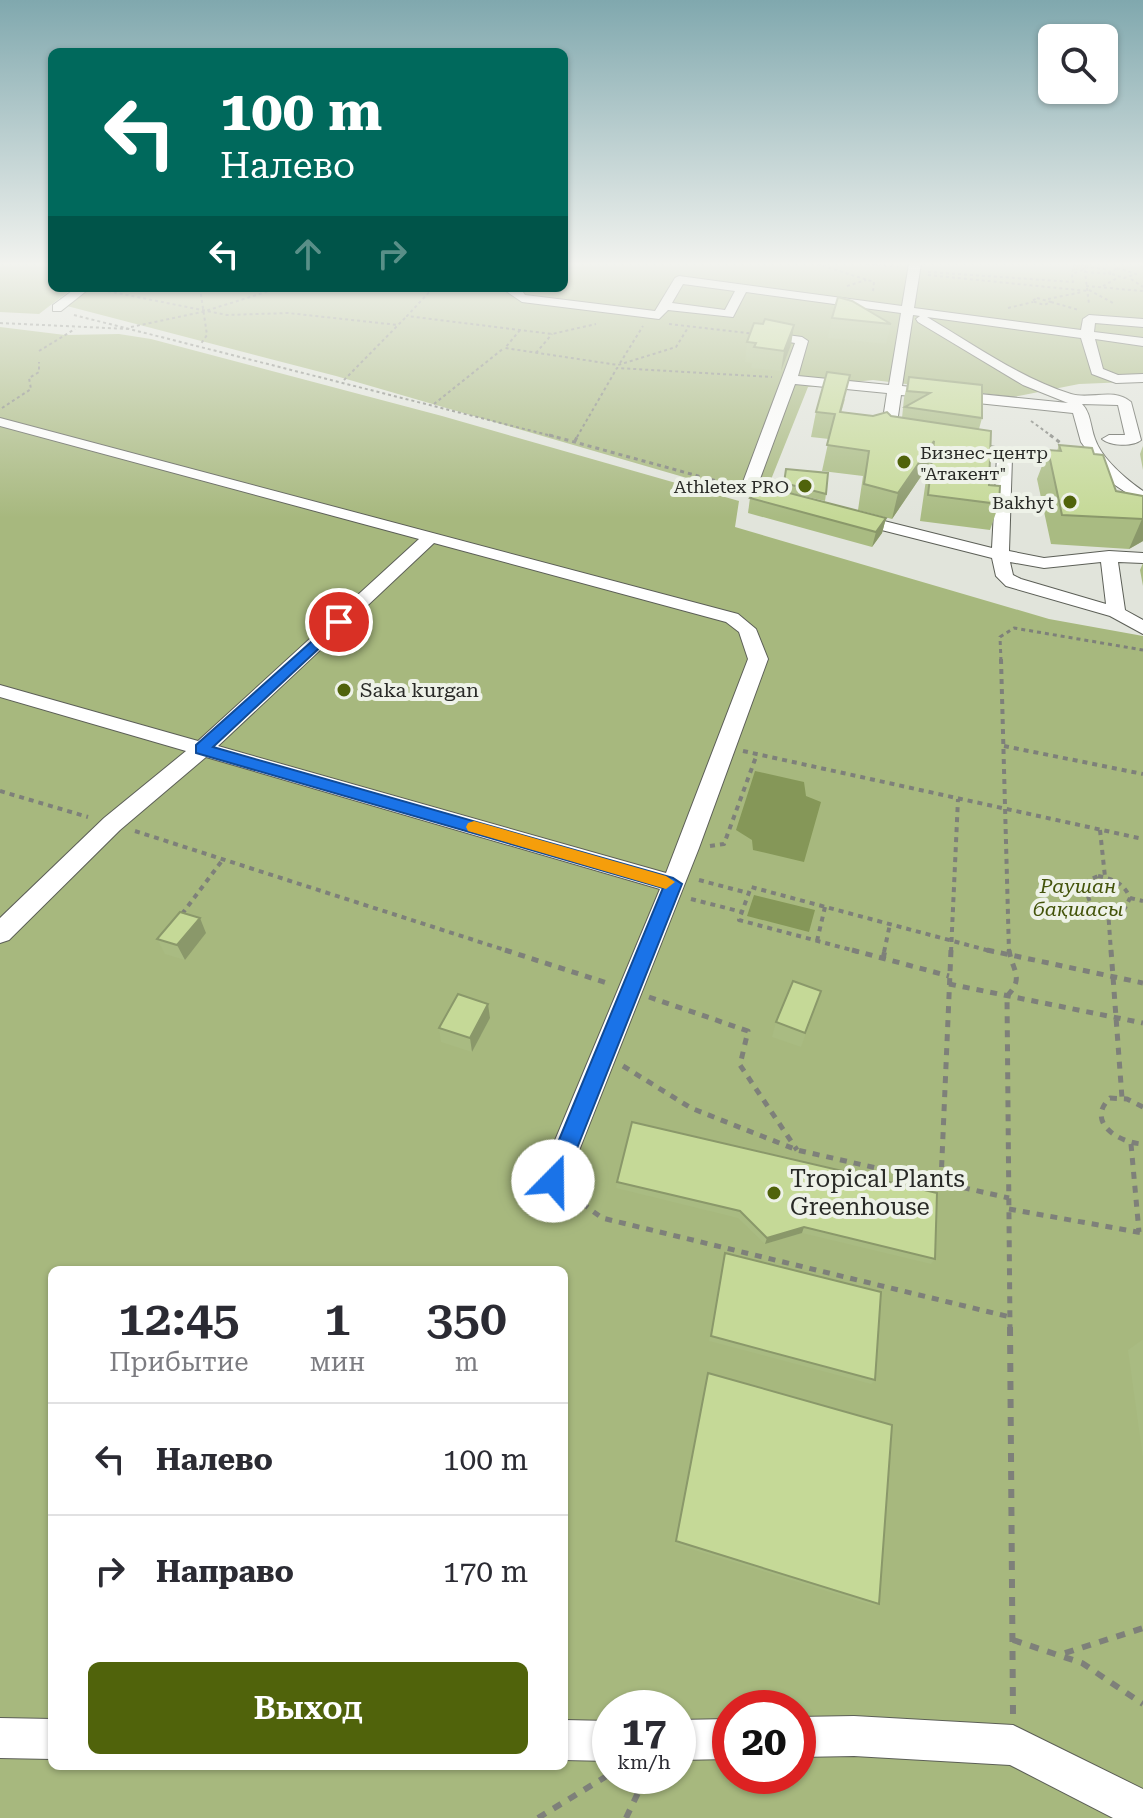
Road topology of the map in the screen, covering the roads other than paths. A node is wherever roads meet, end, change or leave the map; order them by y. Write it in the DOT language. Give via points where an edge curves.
graph roads {
  1 [pos="800,349"];
  2 [pos="903,349"];
  3 [pos="966,349"];
  4 [pos="1091,349"];
  5 [pos="1143,378"];
  6 [pos="790,379"];
  7 [pos="896,388"];
  8 [pos="1077,405"];
  9 [pos="0,422"];
  10 [pos="912,440"];
  11 [pos="943,444"];
  12 [pos="1005,452"];
  13 [pos="1113,473"];
  14 [pos="1143,499"];
  15 [pos="808,506"];
  16 [pos="836,514"];
  17 [pos="431,537"];
  18 [pos="1000,555"];
  19 [pos="1109,556"];
  20 [pos="1143,558"];
  21 [pos="1116,612"];
  22 [pos="1143,628"];
  23 [pos="0,691"];
  24 [pos="202,749"];
  25 [pos="673,884"];
  26 [pos="0,933"];
  27 [pos="553,1181"];
  28 [pos="816,1737"];
  29 [pos="0,1738"];
  30 [pos="48,1739"];
  31 [pos="568,1740"];
  32 [pos="592,1741"];
  33 [pos="1143,1811"];
  1 -- 6 [label="lane"];
  2 -- 7 [label="lane"];
  3 -- 8 [label="lane"];
  4 -- 5 [label="lane" via="1097,371 1116,379"];
  6 -- 7 [label="lane"];
  6 -- 15 [label="lane" via="748,490"];
  7 -- 8 [label="lane"];
  7 -- 10 [label="lane" via="888,432"];
  8 -- 13 [label="lane" via="1088,442"];
  8 -- 13 [label="lane" via="1105,418"];
  9 -- 17 [label="lane"];
  11 -- 12 [label="lane"];
  12 -- 13 [label="lane"];
  12 -- 18 [label="lane"];
  13 -- 14 [label="lane"];
  16 -- 18 [label="lane"];
  17 -- 24 [label="lane"];
  17 -- 25 [label="lane" via="732,618 747,629 758,659"];
  18 -- 19 [label="lane" via="1044,563"];
  18 -- 21 [label="lane" via="1010,581"];
  19 -- 20 [label="lane"];
  19 -- 21 [label="lane"];
  21 -- 22 [label="lane"];
  23 -- 24 [label="lane"];
  24 -- 25 [label="lane"];
  24 -- 26 [label="lane" via="112,824"];
  25 -- 27 [label="lane"];
  28 -- 33 [label="lane" via="1013,1745"];
  29 -- 30 [label="lane"];
  31 -- 32 [label="lane"];
}
